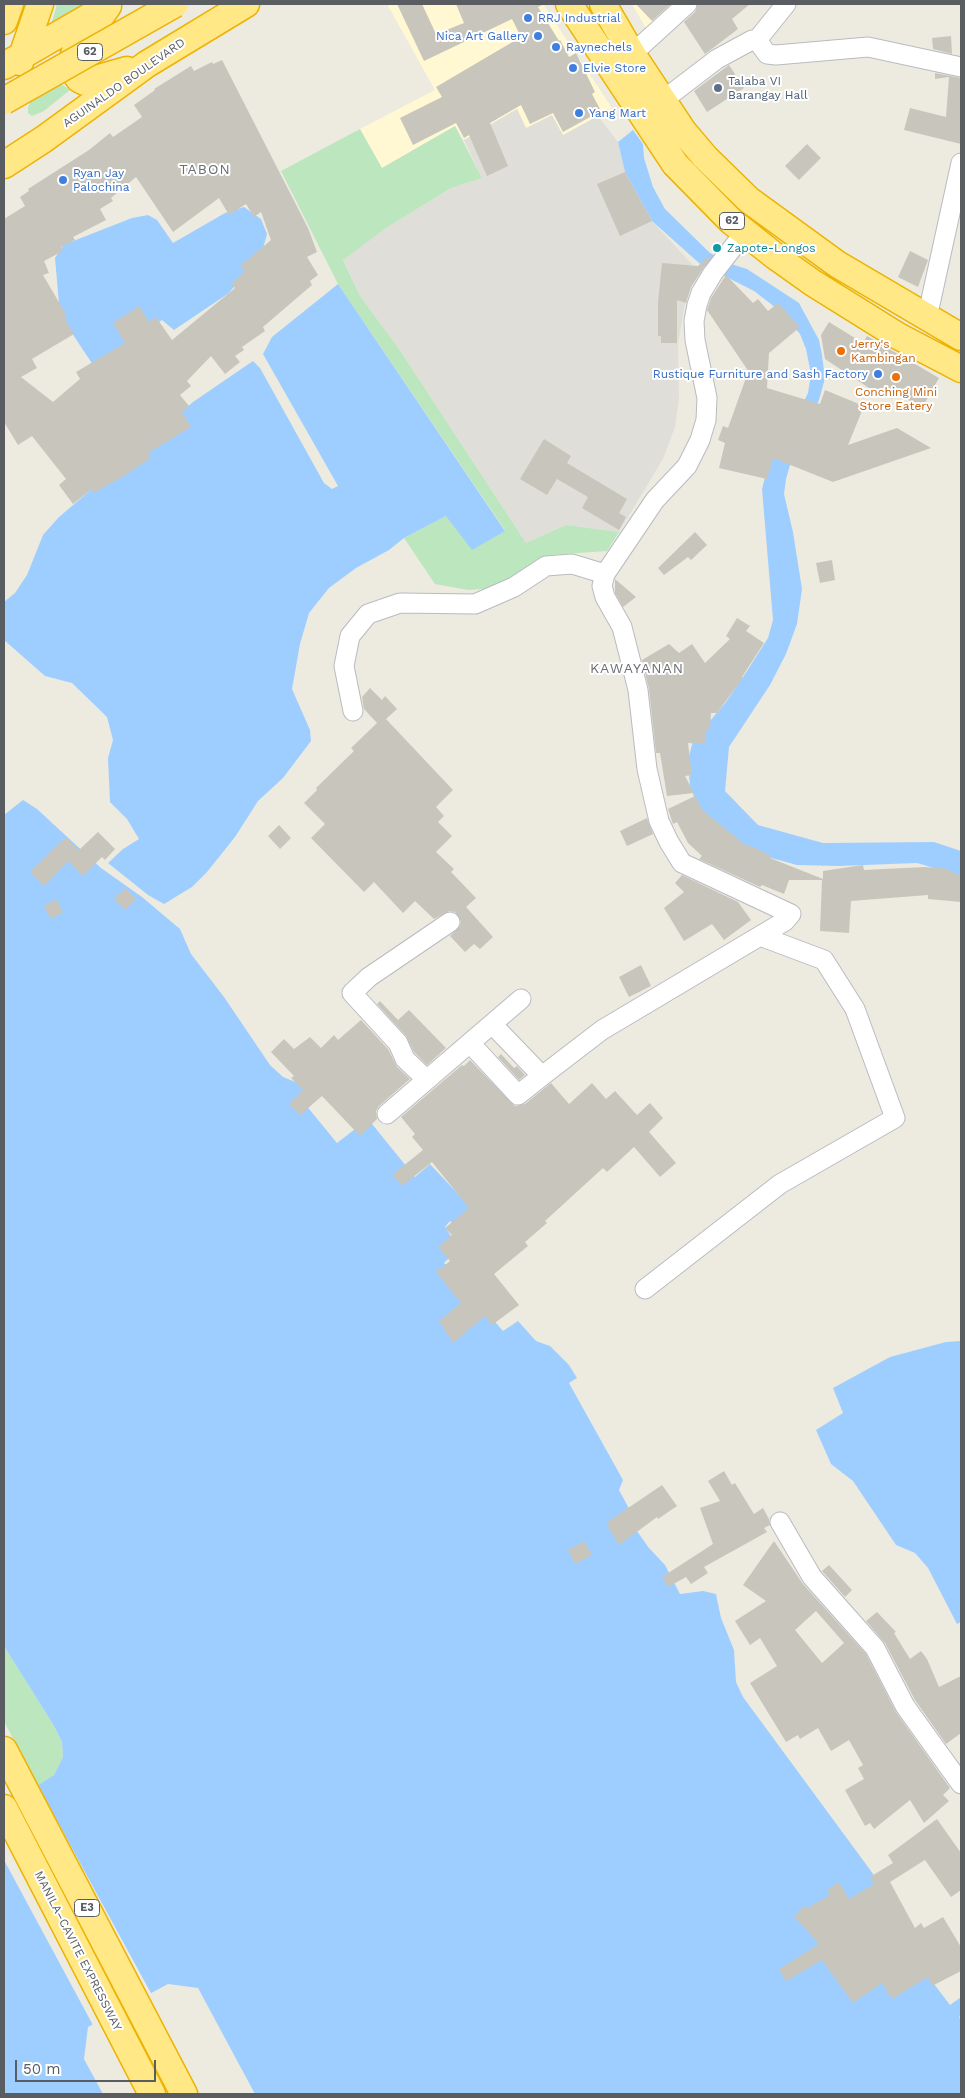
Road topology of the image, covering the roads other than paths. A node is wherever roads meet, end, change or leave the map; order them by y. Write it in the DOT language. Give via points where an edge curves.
graph roads {
  1 [pos="10,4"];
  2 [pos="40,4"];
  3 [pos="175,4"];
  4 [pos="246,4"];
  5 [pos="569,4"];
  6 [pos="603,4"];
  7 [pos="687,4"];
  8 [pos="786,4"];
  9 [pos="110,5"];
  10 [pos="4,21"];
  11 [pos="757,40"];
  12 [pos="632,54"];
  13 [pos="13,61"];
  14 [pos="147,64"];
  15 [pos="961,67"];
  16 [pos="4,101"];
  17 [pos="662,101"];
  18 [pos="4,110"];
  19 [pos="961,163"];
  20 [pos="4,165"];
  21 [pos="745,232"];
  22 [pos="927,318"];
  23 [pos="961,336"];
  24 [pos="961,369"];
  25 [pos="605,574"];
  26 [pos="354,711"];
  27 [pos="450,922"];
  28 [pos="760,936"];
  29 [pos="521,999"];
  30 [pos="492,1024"];
  31 [pos="470,1043"];
  32 [pos="542,1076"];
  33 [pos="427,1080"];
  34 [pos="387,1114"];
  35 [pos="645,1289"];
  36 [pos="780,1522"];
  37 [pos="4,1750"];
  38 [pos="961,1784"];
  39 [pos="4,1808"];
  40 [pos="152,2094"];
  41 [pos="184,2094"];
  1 -- 10 [label="highway"];
  2 -- 13 [label="highway"];
  3 -- 16 [label="highway, 62, bridge"];
  4 -- 14 [label="highway, AGUINALDO BOULEVARD"];
  5 -- 21 [label="highway, 62" via="675,164"];
  6 -- 12 [label="highway, 62"];
  7 -- 12 [label="street"];
  8 -- 11 [label="street"];
  9 -- 13 [label="highway, 62"];
  9 -- 14 [label="highway" via="74,54 72,69 75,75 85,82 92,81"];
  11 -- 15 [label="street" via="767,54 868,47"];
  11 -- 17 [label="street" via="732,50"];
  12 -- 17 [label="highway, 62"];
  13 -- 18 [label="highway"];
  14 -- 20 [label="highway, AGUINALDO BOULEVARD"];
  17 -- 22 [label="highway, 62" via="694,145 749,200 836,264"];
  19 -- 22 [label="street"];
  21 -- 24 [label="highway, 62" via="774,256 836,297 898,336"];
  21 -- 25 [label="street" via="726,254 701,293 694,320 695,340 708,398 700,440 687,466 655,500"];
  22 -- 23 [label="highway, 62"];
  25 -- 26 [label="street" via="572,564 546,566 514,588 475,604 400,603 368,614 350,636 344,666"];
  25 -- 28 [label="street" via="602,586 605,597 622,627 638,690 647,769 658,821 682,863 791,914"];
  27 -- 33 [label="street" via="352,992 398,1042 405,1058"];
  28 -- 32 [label="street" via="602,1030"];
  28 -- 35 [label="street" via="824,960 855,1009 895,1118 780,1184"];
  29 -- 30 [label="street"];
  30 -- 31 [label="street"];
  30 -- 32 [label="street"];
  31 -- 32 [label="street" via="518,1095"];
  31 -- 33 [label="street"];
  33 -- 34 [label="street"];
  36 -- 38 [label="street" via="812,1577 875,1648 905,1706"];
  37 -- 41 [label="highway, E3"];
  39 -- 40 [label="highway, MANILA–CAVITE EXPRESSWAY / E3"];
}
